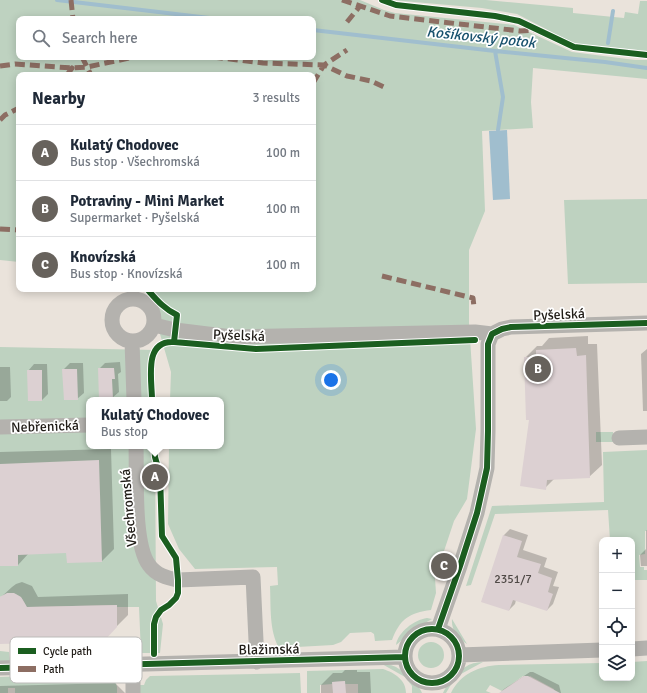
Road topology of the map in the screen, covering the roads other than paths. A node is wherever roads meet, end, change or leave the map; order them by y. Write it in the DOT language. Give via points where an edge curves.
graph roads {
  1 [pos="132,294"];
  2 [pos="647,323"];
  3 [pos="154,325"];
  4 [pos="492,334"];
  5 [pos="132,341"];
  6 [pos="134,397"];
  7 [pos="86,425"];
  8 [pos="0,428"];
  9 [pos="647,437"];
  10 [pos="619,438"];
  11 [pos="136,449"];
  12 [pos="438,629"];
  13 [pos="647,648"];
  14 [pos="635,649"];
  15 [pos="599,650"];
  16 [pos="460,655"];
  17 [pos="405,657"];
  18 [pos="258,662"];
  19 [pos="142,665"];
  20 [pos="0,668"];
  21 [pos="10,668"];
  22 [pos="433,688"];
  1 -- 3 [label="street" via="148,304 153,314"];
  1 -- 5 [label="street" via="117,306 112,322 116,333"];
  2 -- 4 [label="street, Pyšelská" via="511,327"];
  3 -- 4 [label="street, Pyšelská" via="232,337 475,332"];
  3 -- 5 [label="street" via="144,338"];
  4 -- 12 [label="street" via="488,344 487,468 477,513"];
  5 -- 6 [label="street"];
  7 -- 8 [label="street, Nebřenická"];
  9 -- 10 [label="street"];
  11 -- 18 [label="street, Všechromská" via="138,526 142,551 148,564 156,573 178,580 254,578"];
  12 -- 16 [label="street" via="451,636"];
  12 -- 17 [label="street" via="426,629 414,635 407,645"];
  13 -- 14 [label="street"];
  15 -- 16 [label="street"];
  16 -- 22 [label="street" via="454,672"];
  17 -- 18 [label="street, Blažimská"];
  17 -- 22 [label="street" via="411,672"];
  18 -- 19 [label="street, Blažimská"];
  20 -- 21 [label="street, Blažimská"];
}
